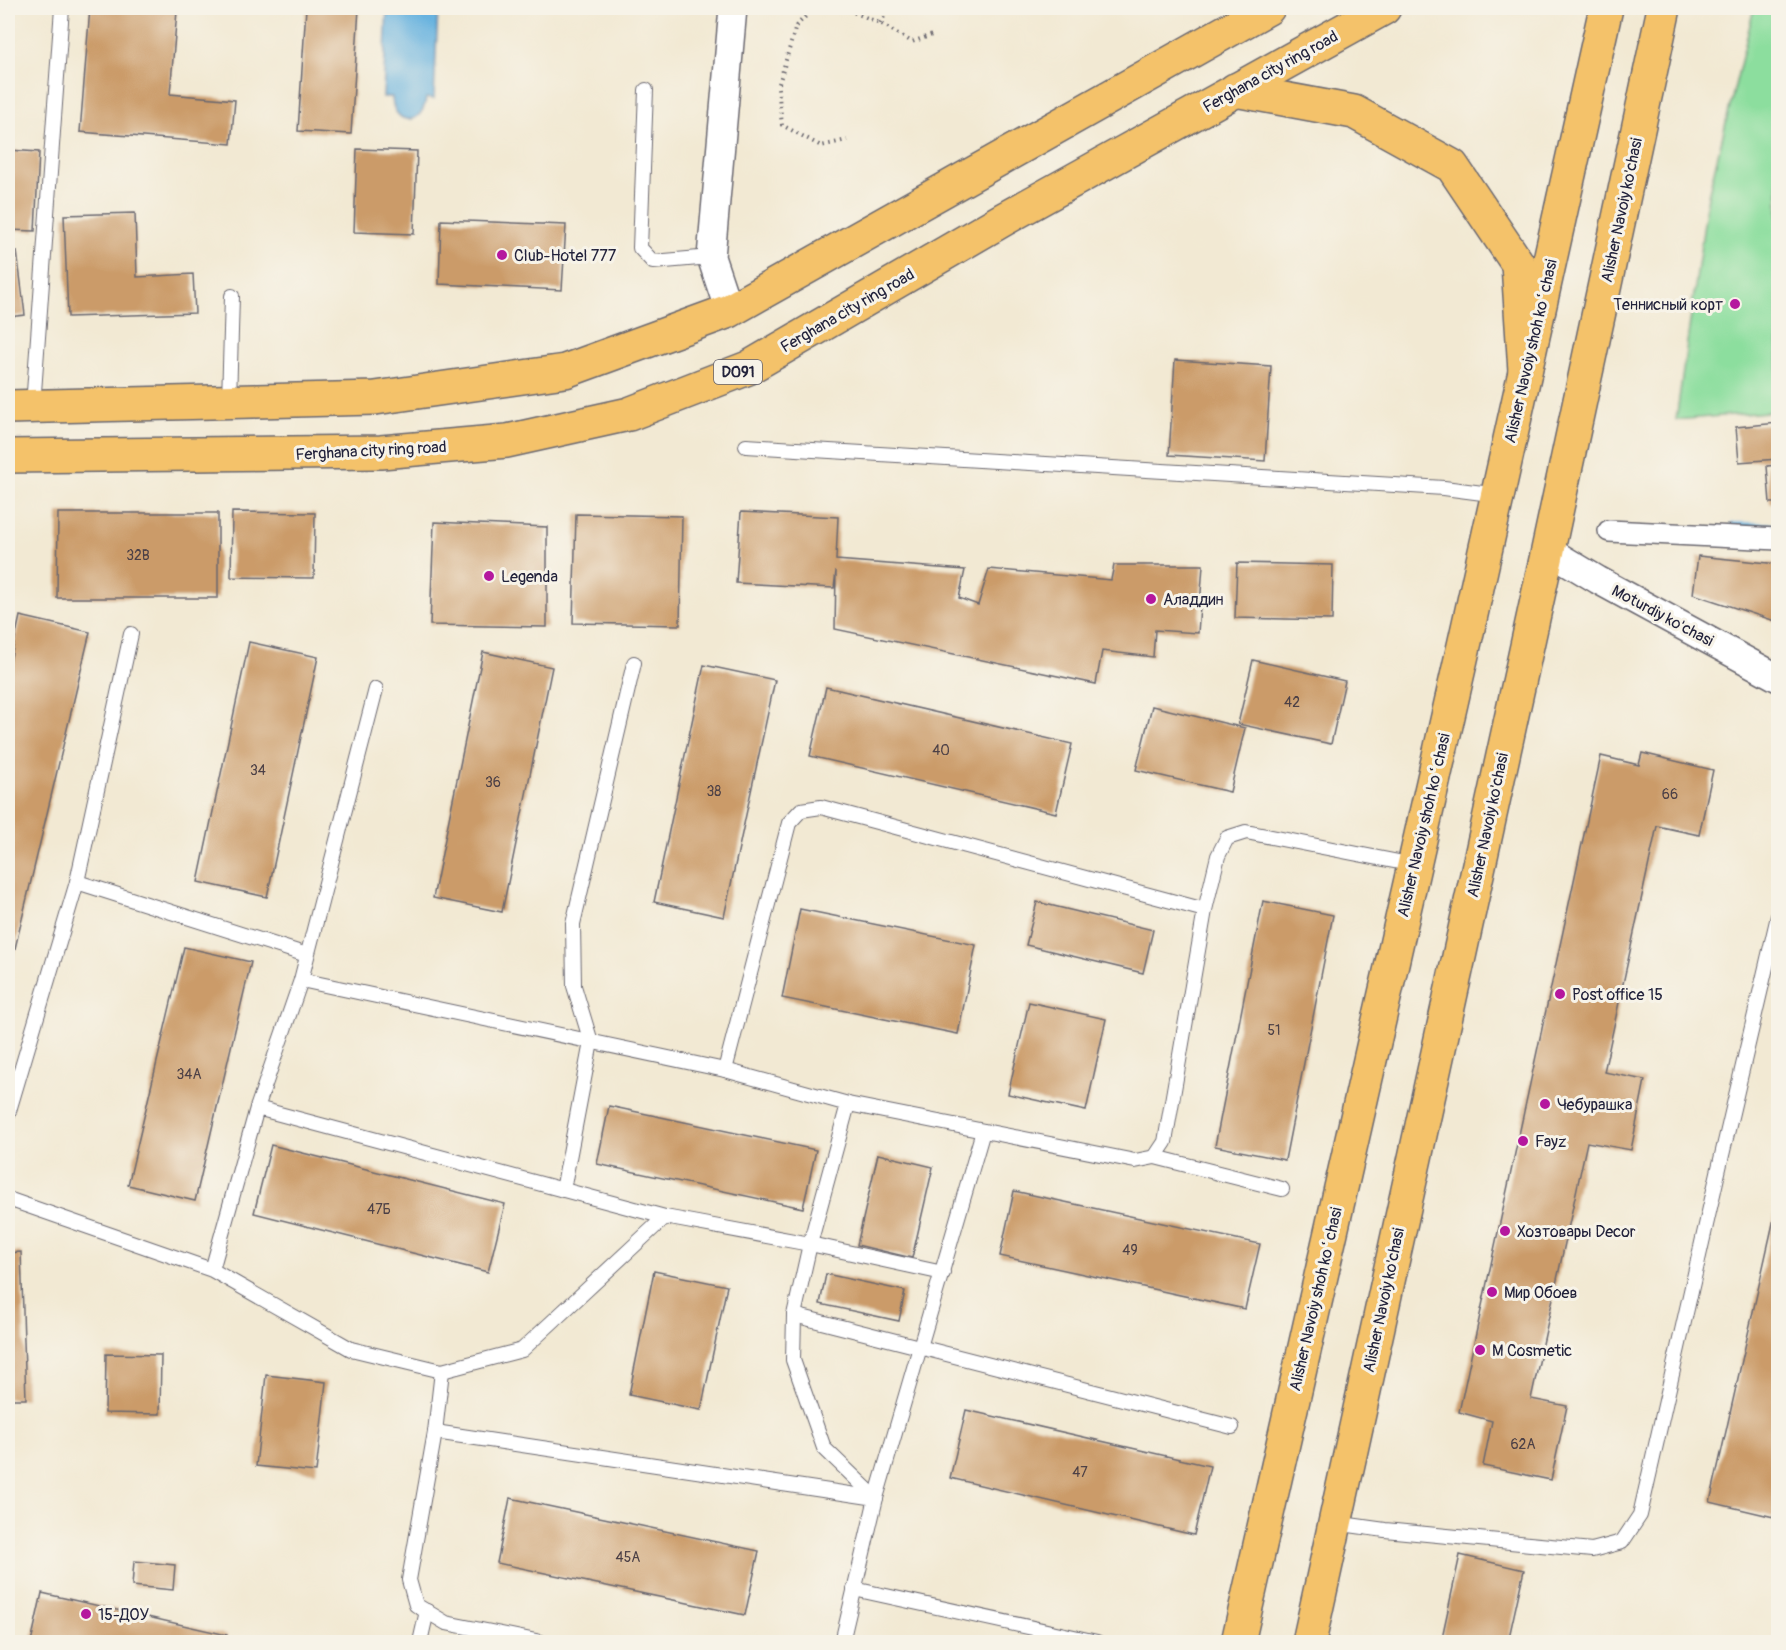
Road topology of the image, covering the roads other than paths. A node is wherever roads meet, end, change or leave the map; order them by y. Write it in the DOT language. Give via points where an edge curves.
graph roads {
  1 [pos="62,8"];
  2 [pos="733,8"];
  3 [pos="1268,8"];
  4 [pos="1384,8"];
  5 [pos="1606,8"];
  6 [pos="1664,8"];
  7 [pos="646,90"];
  8 [pos="1235,90"];
  9 [pos="711,256"];
  10 [pos="232,296"];
  11 [pos="729,310"];
  12 [pos="1525,372"];
  13 [pos="229,401"];
  14 [pos="20,406"];
  15 [pos="746,446"];
  16 [pos="8,456"];
  17 [pos="1498,495"];
  18 [pos="1609,531"];
  19 [pos="1779,539"];
  20 [pos="1548,550"];
  21 [pos="131,634"];
  22 [pos="634,663"];
  23 [pos="1779,678"];
  24 [pos="376,688"];
  25 [pos="1414,866"];
  26 [pos="77,882"];
  27 [pos="1205,910"];
  28 [pos="1779,916"];
  29 [pos="307,955"];
  30 [pos="302,980"];
  31 [pos="591,1042"];
  32 [pos="725,1070"];
  33 [pos="848,1104"];
  34 [pos="257,1108"];
  35 [pos="8,1114"];
  36 [pos="983,1131"];
  37 [pos="1155,1157"];
  38 [pos="563,1190"];
  39 [pos="1282,1190"];
  40 [pos="8,1199"];
  41 [pos="665,1217"];
  42 [pos="810,1244"];
  43 [pos="212,1270"];
  44 [pos="943,1273"];
  45 [pos="794,1315"];
  46 [pos="921,1349"];
  47 [pos="442,1371"];
  48 [pos="1232,1427"];
  49 [pos="435,1431"];
  50 [pos="876,1498"];
  51 [pos="1335,1522"];
  52 [pos="854,1589"];
  53 [pos="426,1611"];
  54 [pos="420,1642"];
  55 [pos="541,1642"];
  56 [pos="842,1642"];
  57 [pos="1097,1642"];
  58 [pos="1238,1642"];
  59 [pos="1309,1642"];
  1 -- 14 [label="lane"];
  2 -- 9 [label="street"];
  3 -- 11 [label="main road"];
  4 -- 8 [label="main road, Ferghana city ring road / D091"];
  5 -- 12 [label="main road, Alisher Navoiy shoh koʻchasi"];
  6 -- 20 [label="main road, Alisher Navoiy ko'chasi"];
  7 -- 9 [label="lane" via="640,248 653,262"];
  8 -- 12 [label="main road" via="1354,112 1452,166 1518,264"];
  8 -- 16 [label="main road, Ferghana city ring road / D091" via="748,368 629,414 507,441 381,452"];
  9 -- 11 [label="street"];
  10 -- 13 [label="lane"];
  11 -- 13 [label="main road" via="565,371 375,398"];
  12 -- 17 [label="main road, Alisher Navoiy shoh koʻchasi"];
  13 -- 14 [label="main road"];
  15 -- 17 [label="lane" via="1444,488"];
  17 -- 25 [label="main road, Alisher Navoiy shoh koʻchasi"];
  18 -- 19 [label="street"];
  20 -- 23 [label="street, Moturdiy ko'chasi"];
  20 -- 51 [label="main road, Alisher Navoiy ko'chasi"];
  21 -- 26 [label="lane"];
  22 -- 31 [label="lane" via="573,924 574,986"];
  24 -- 29 [label="lane"];
  25 -- 27 [label="lane" via="1246,832 1227,838 1218,856"];
  25 -- 58 [label="main road, Alisher Navoiy shoh koʻchasi"];
  26 -- 29 [label="lane"];
  26 -- 35 [label="lane"];
  27 -- 32 [label="lane" via="821,807 801,810 789,823"];
  27 -- 37 [label="lane" via="1165,1142"];
  28 -- 51 [label="lane" via="1640,1515 1622,1542 1592,1550"];
  29 -- 30 [label="lane"];
  30 -- 31 [label="lane"];
  30 -- 34 [label="lane"];
  31 -- 32 [label="lane"];
  31 -- 38 [label="lane"];
  32 -- 33 [label="lane"];
  33 -- 36 [label="lane"];
  33 -- 42 [label="lane"];
  34 -- 38 [label="lane"];
  34 -- 43 [label="lane"];
  36 -- 37 [label="lane" via="1135,1161"];
  36 -- 44 [label="lane"];
  37 -- 39 [label="lane"];
  38 -- 41 [label="lane"];
  40 -- 43 [label="lane"];
  41 -- 42 [label="lane"];
  41 -- 47 [label="lane" via="522,1350"];
  42 -- 44 [label="lane"];
  42 -- 45 [label="lane"];
  43 -- 47 [label="lane" via="351,1349"];
  44 -- 46 [label="lane"];
  45 -- 46 [label="lane"];
  45 -- 50 [label="lane" via="793,1360 824,1448"];
  46 -- 48 [label="lane"];
  46 -- 50 [label="lane"];
  47 -- 49 [label="lane"];
  49 -- 50 [label="lane"];
  49 -- 53 [label="lane" via="410,1581 416,1605"];
  50 -- 52 [label="lane"];
  51 -- 59 [label="main road, Alisher Navoiy ko'chasi"];
  52 -- 56 [label="lane"];
  52 -- 57 [label="lane"];
  53 -- 54 [label="lane"];
  53 -- 55 [label="lane" via="446,1623"];
}
